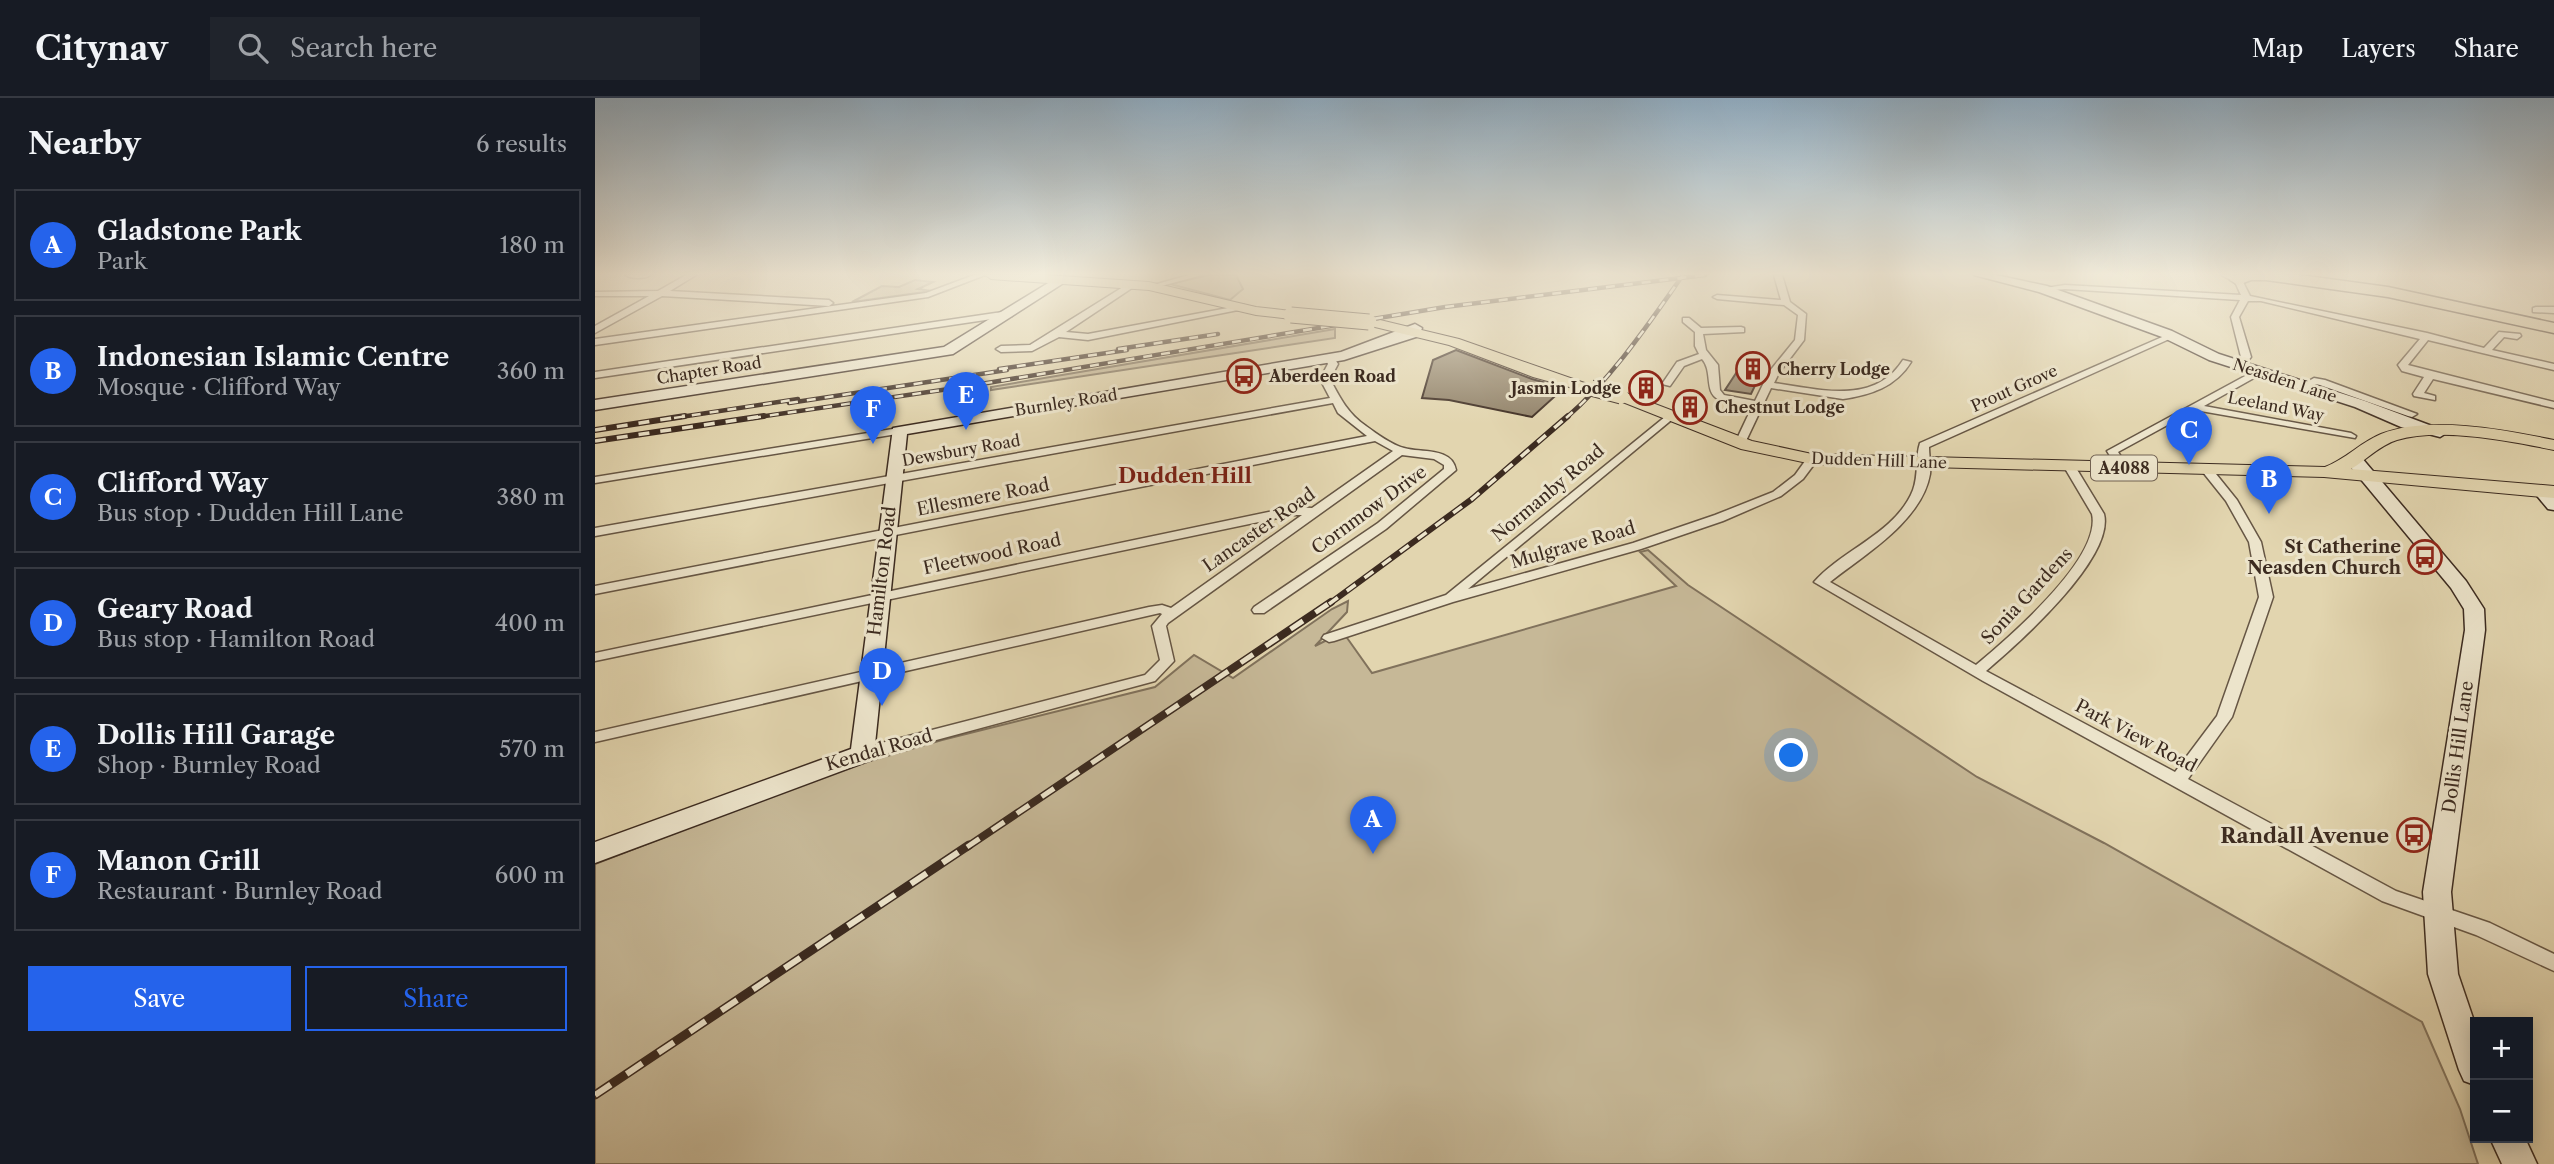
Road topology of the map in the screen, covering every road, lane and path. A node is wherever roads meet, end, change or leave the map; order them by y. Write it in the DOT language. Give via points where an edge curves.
graph roads {
  1 [pos="717,325"];
  2 [pos="936,325"];
  3 [pos="991,325"];
  4 [pos="1071,325"];
  5 [pos="1156,325"];
  6 [pos="1354,325"];
  7 [pos="1692,325"];
  8 [pos="1801,325"];
  9 [pos="2141,325"];
  10 [pos="2237,325"];
  11 [pos="2372,325"];
  12 [pos="1741,330"];
  13 [pos="1395,331"];
  14 [pos="1699,331"];
  15 [pos="1057,334"];
  16 [pos="2172,336"];
  17 [pos="2517,336"];
  18 [pos="2427,337"];
  19 [pos="595,342"];
  20 [pos="1454,342"];
  21 [pos="1001,349"];
  22 [pos="2486,351"];
  23 [pos="1703,356"];
  24 [pos="1330,358"];
  25 [pos="1906,362"];
  26 [pos="2239,366"];
  27 [pos="2554,367"];
  28 [pos="2258,372"];
  29 [pos="1539,374"];
  30 [pos="595,375"];
  31 [pos="2430,375"];
  32 [pos="1667,384"];
  33 [pos="1768,385"];
  34 [pos="2305,386"];
  35 [pos="1621,396"];
  36 [pos="2431,398"];
  37 [pos="1333,400"];
  38 [pos="595,405"];
  39 [pos="1758,405"];
  40 [pos="2554,405"];
  41 [pos="2195,407"];
  42 [pos="2412,414"];
  43 [pos="1671,415"];
  44 [pos="2393,418"];
  45 [pos="899,431"];
  46 [pos="2442,433"];
  47 [pos="2351,436"];
  48 [pos="2388,437"];
  49 [pos="2531,439"];
  50 [pos="1382,440"];
  51 [pos="1740,443"];
  52 [pos="2554,443"];
  53 [pos="2370,449"];
  54 [pos="1400,451"];
  55 [pos="1812,459"];
  56 [pos="1924,462"];
  57 [pos="2069,465"];
  58 [pos="2122,467"];
  59 [pos="2361,469"];
  60 [pos="2208,471"];
  61 [pos="893,479"];
  62 [pos="595,480"];
  63 [pos="2447,482"];
  64 [pos="2550,496"];
  65 [pos="1315,512"];
  66 [pos="595,532"];
  67 [pos="887,533"];
  68 [pos="595,590"];
  69 [pos="879,597"];
  70 [pos="1448,599"];
  71 [pos="1259,610"];
  72 [pos="1171,613"];
  73 [pos="1329,638"];
  74 [pos="595,657"];
  75 [pos="1977,671"];
  76 [pos="870,675"];
  77 [pos="595,737"];
  78 [pos="862,754"];
  79 [pos="2178,780"];
  80 [pos="595,853"];
  81 [pos="2439,914"];
  82 [pos="2554,963"];
  83 [pos="2470,1055"];
  84 [pos="2510,1143"];
  85 [pos="2520,1164"];
  1 -- 19 [label="street"];
  2 -- 30 [label="street"];
  3 -- 38 [label="street, Chapter Road" via="948,351"];
  4 -- 15 [label="street"];
  5 -- 15 [label="street" via="1088,337"];
  6 -- 13 [label="main road, Dudden Hill Lane / A4088, bridge"];
  7 -- 14 [label="street"];
  8 -- 33 [label="street" via="1799,340"];
  9 -- 16 [label="street, Neasden Lane"];
  10 -- 26 [label="street" via="2246,357"];
  11 -- 18 [label="street"];
  12 -- 14 [label="street"];
  13 -- 20 [label="main road, Dudden Hill Lane / A4088"];
  13 -- 20 [label="main road, Dudden Hill Lane / A4088" via="1438,334"];
  13 -- 24 [label="street, Burnley Road" via="1370,347"];
  14 -- 23 [label="street"];
  15 -- 21 [label="street" via="1025,350"];
  16 -- 26 [label="street, Neasden Lane"];
  16 -- 56 [label="street, Prout Grove" via="1924,445"];
  17 -- 22 [label="street" via="2502,334"];
  18 -- 22 [label="street"];
  18 -- 31 [label="street" via="2403,365"];
  20 -- 29 [label="main road, Dudden Hill Lane / A4088"];
  22 -- 27 [label="street"];
  23 -- 32 [label="street" via="1688,358"];
  23 -- 39 [label="street" via="1713,365 1715,391 1721,397"];
  24 -- 37 [label="street" via="1333,364 1325,379"];
  24 -- 45 [label="street, Burnley Road"];
  25 -- 33 [label="street" via="1895,379 1843,396"];
  26 -- 28 [label="street, Neasden Lane"];
  28 -- 34 [label="street, Neasden Lane"];
  28 -- 41 [label="street"];
  29 -- 35 [label="main road, Dudden Hill Lane / A4088, bridge"];
  31 -- 36 [label="street" via="2418,394"];
  31 -- 40 [label="street"];
  33 -- 39 [label="street"];
  34 -- 42 [label="street" via="2322,382"];
  34 -- 44 [label="street, Neasden Lane"];
  35 -- 43 [label="main road, Dudden Hill Lane / A4088"];
  37 -- 50 [label="street"];
  37 -- 61 [label="street, Dewsbury Road"];
  39 -- 51 [label="street"];
  41 -- 47 [label="street, Leeland Way"];
  41 -- 58 [label="street" via="2112,451"];
  43 -- 51 [label="main road, Dudden Hill Lane / A4088"];
  43 -- 70 [label="street, Normanby Road"];
  44 -- 46 [label="street, Neasden Lane"];
  44 -- 48 [label="street" via="2400,430"];
  45 -- 61 [label="street, Hamilton Road"];
  45 -- 62 [label="street, Burnley Road"];
  46 -- 48 [label="main road"];
  46 -- 49 [label="main road"];
  48 -- 53 [label="main road"];
  49 -- 52 [label="main road"];
  50 -- 54 [label="street"];
  50 -- 67 [label="street, Ellesmere Road"];
  51 -- 55 [label="main road, Dudden Hill Lane / A4088"];
  53 -- 59 [label="main road"];
  53 -- 63 [label="main road, A4088" via="2378,461 2394,470"];
  54 -- 65 [label="street, Lancaster Road"];
  54 -- 71 [label="street, Cornmow Drive" via="1437,456 1450,470 1382,526"];
  55 -- 56 [label="main road, Dudden Hill Lane / A4088"];
  55 -- 70 [label="street, Mulgrave Road" via="1800,477 1777,494 1719,519"];
  56 -- 57 [label="main road, Dudden Hill Lane / A4088"];
  56 -- 75 [label="street, Park View Road" via="1918,493 1900,520 1821,582"];
  57 -- 58 [label="main road, Dudden Hill Lane / A4088"];
  57 -- 75 [label="street, Sonia Gardens" via="2100,518 2100,535 2093,550 2045,607"];
  58 -- 60 [label="main road, Dudden Hill Lane / A4088"];
  59 -- 60 [label="main road, Dudden Hill Lane / A4088"];
  59 -- 63 [label="main road, Dudden Hill Lane / A4088"];
  59 -- 81 [label="street, Dollis Hill Lane" via="2438,558 2474,609 2475,630 2437,892"];
  60 -- 79 [label="street" via="2255,542 2266,597 2224,717"];
  61 -- 66 [label="street, Dewsbury Road"];
  61 -- 67 [label="street, Hamilton Road"];
  63 -- 64 [label="main road, A4088"];
  65 -- 69 [label="street, Fleetwood Road" via="1292,511"];
  65 -- 72 [label="street, Lancaster Road"];
  67 -- 68 [label="street, Ellesmere Road"];
  67 -- 69 [label="street, Hamilton Road"];
  69 -- 74 [label="street, Fleetwood Road"];
  69 -- 76 [label="street, Hamilton Road"];
  70 -- 73 [label="street, Mulgrave Road"];
  72 -- 76 [label="street" via="1149,611"];
  72 -- 78 [label="street, Kendal Road" via="1159,626 1166,664 1141,682"];
  75 -- 79 [label="street, Park View Road"];
  76 -- 77 [label="street"];
  76 -- 78 [label="street, Hamilton Road"];
  78 -- 80 [label="street, Kendal Road"];
  79 -- 81 [label="street, Park View Road" via="2389,896"];
  81 -- 82 [label="street"];
  81 -- 83 [label="street, Dollis Hill Lane" via="2444,974"];
  84 -- 85 [label="street"];
}
